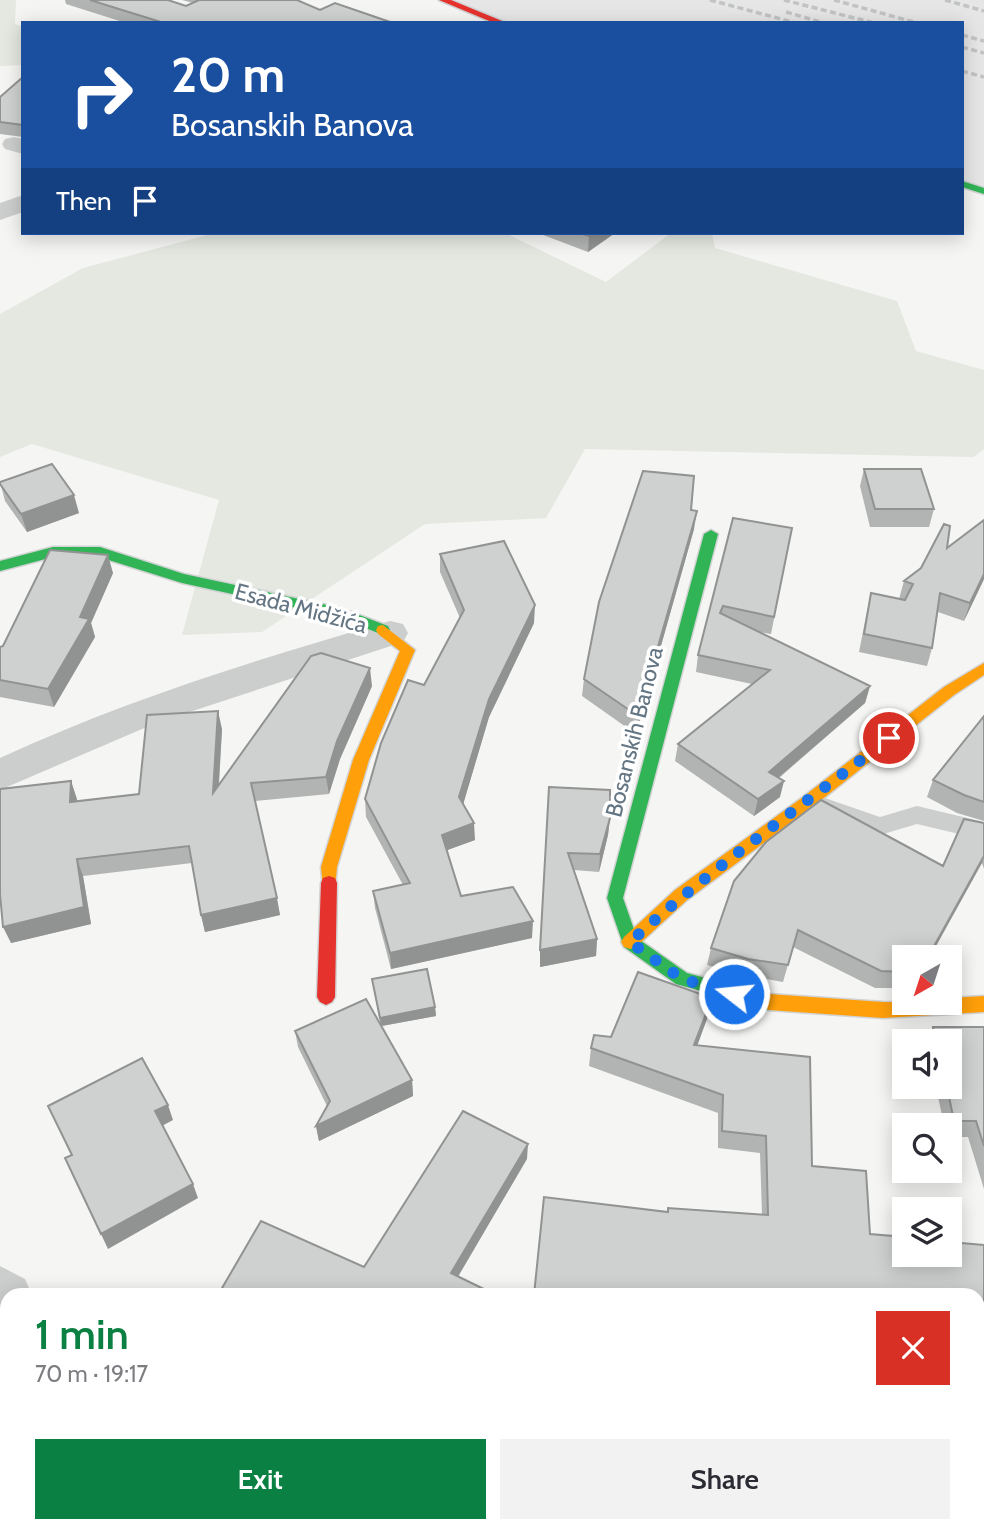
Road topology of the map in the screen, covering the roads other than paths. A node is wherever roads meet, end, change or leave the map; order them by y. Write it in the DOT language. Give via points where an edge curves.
graph roads {
  1 [pos="443,0"];
  2 [pos="498,21"];
  3 [pos="964,185"];
  4 [pos="984,191"];
  5 [pos="21,204"];
  6 [pos="0,212"];
  7 [pos="710,534"];
  8 [pos="0,566"];
  9 [pos="390,633"];
  10 [pos="984,668"];
  11 [pos="0,775"];
  12 [pos="810,801"];
  13 [pos="984,831"];
  14 [pos="630,942"];
  15 [pos="326,997"];
  16 [pos="984,1004"];
  1 -- 2 [label="street"];
  3 -- 4 [label="street"];
  5 -- 6 [label="street"];
  7 -- 14 [label="street, Bosanskih Banova" via="615,898"];
  8 -- 9 [label="street, Esada Midžića" via="53,552 100,552 182,578 341,613"];
  9 -- 11 [label="street" via="150,708"];
  9 -- 15 [label="street, Esada Midžića" via="408,650 361,760 329,867"];
  10 -- 12 [label="street"];
  12 -- 13 [label="lane" via="880,826 917,815"];
  12 -- 14 [label="street" via="681,895"];
  14 -- 16 [label="street" via="682,979 760,1001 883,1010"];
}
